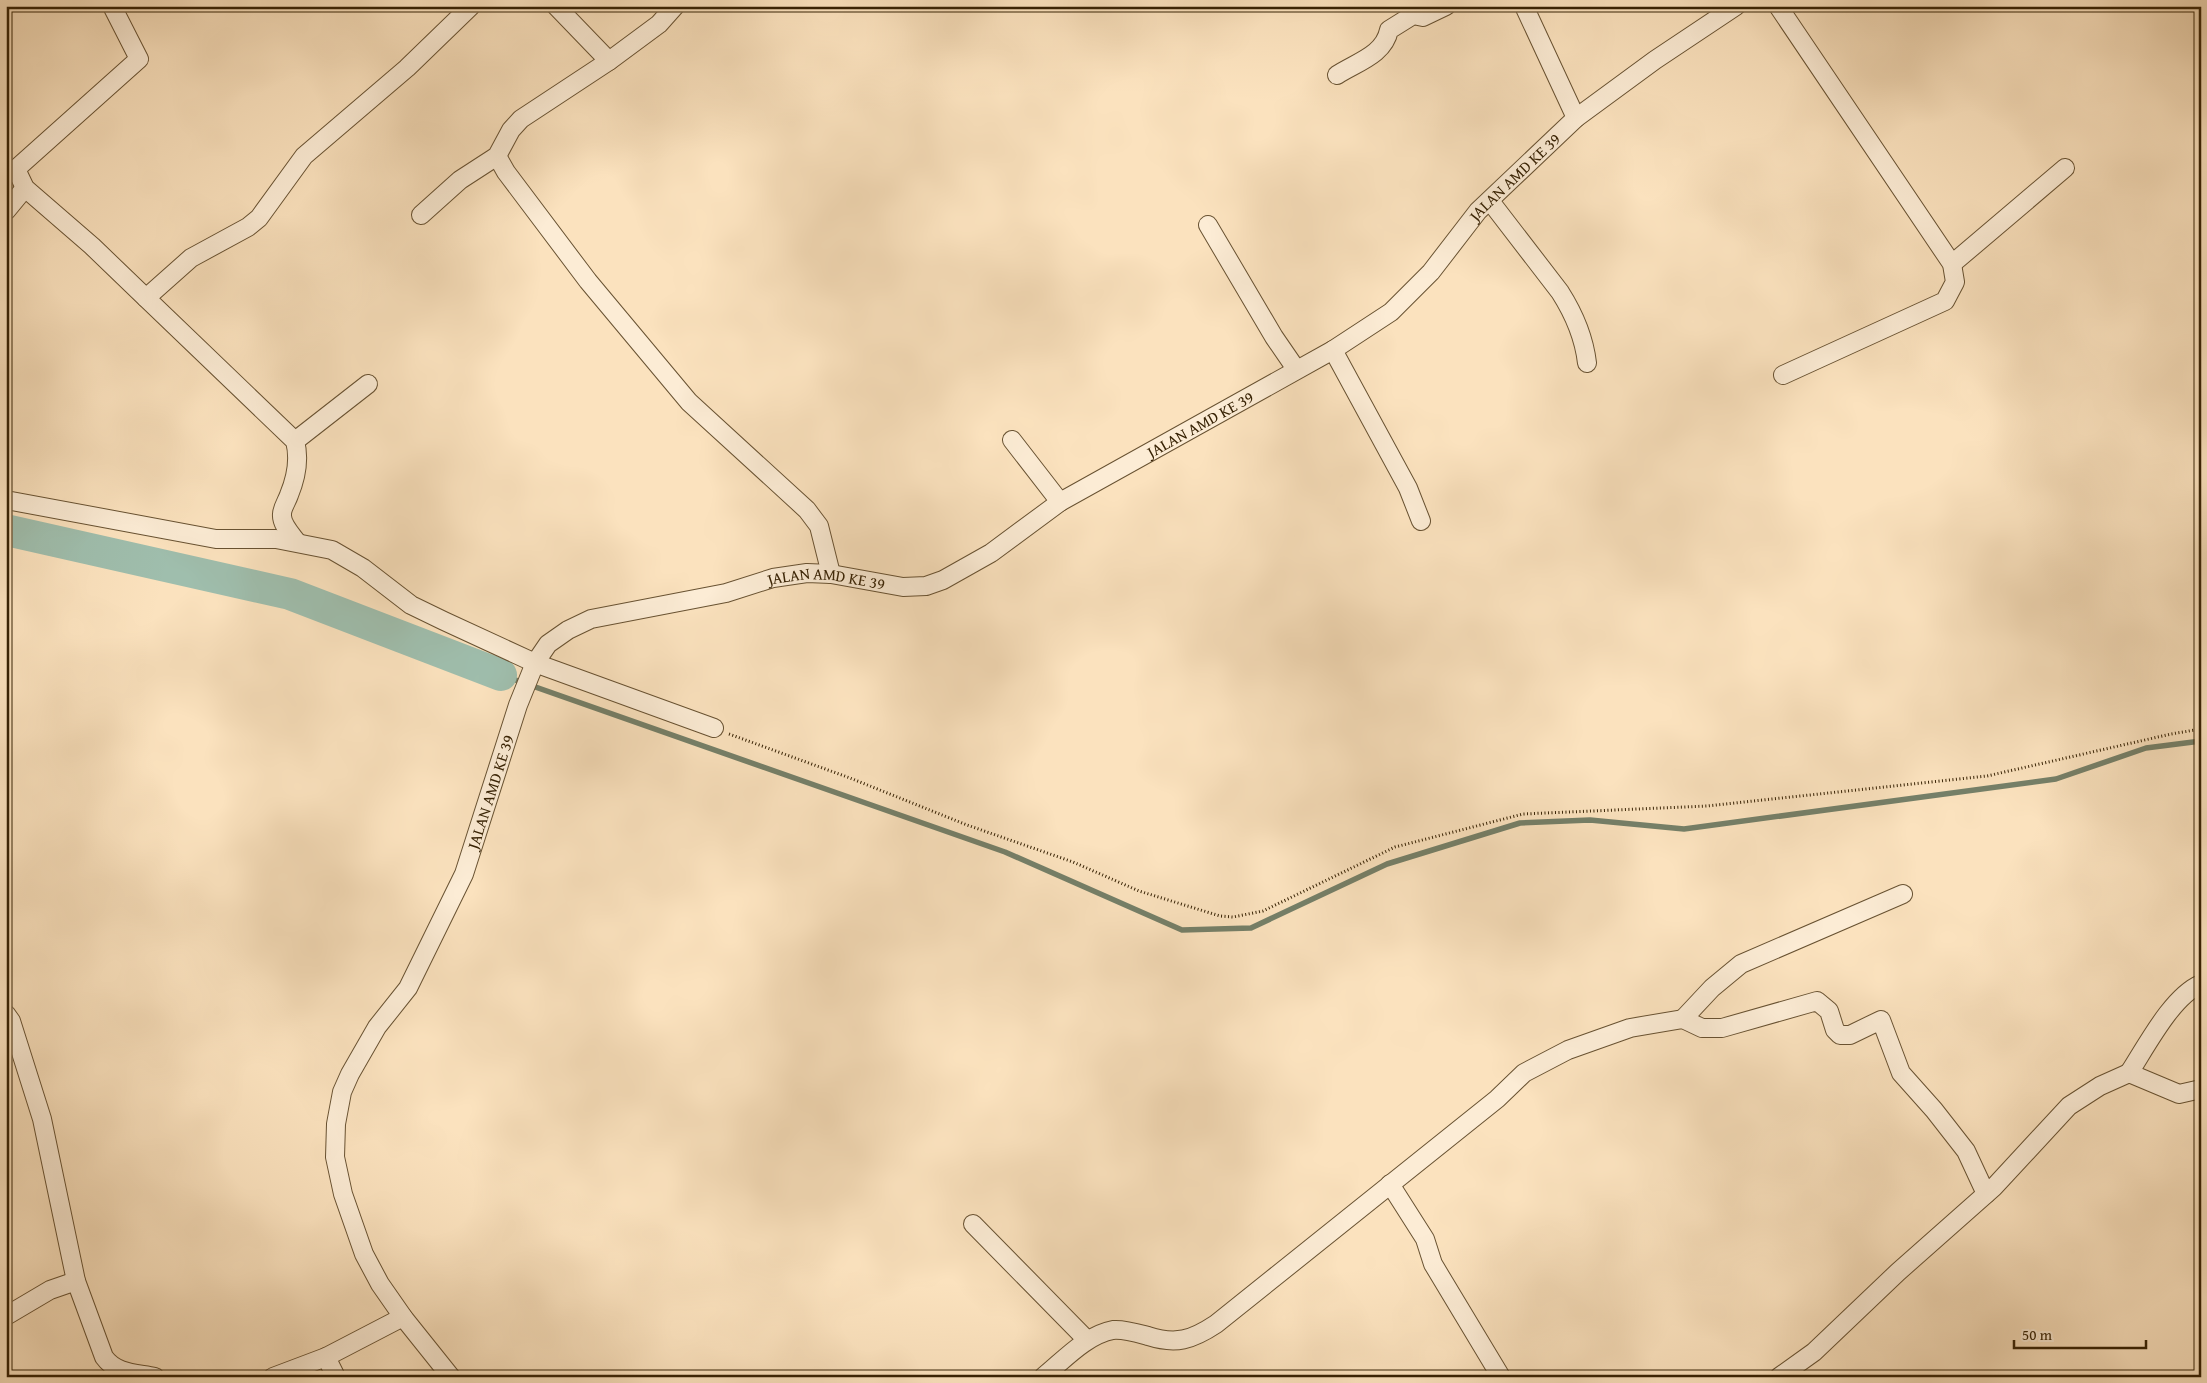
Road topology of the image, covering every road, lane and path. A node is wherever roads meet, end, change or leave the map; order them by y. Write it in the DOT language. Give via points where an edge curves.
graph roads {
  1 [pos="112,6"];
  2 [pos="470,6"];
  3 [pos="556,6"];
  4 [pos="675,6"];
  5 [pos="1446,6"];
  6 [pos="1524,6"];
  7 [pos="1736,6"];
  8 [pos="1778,6"];
  9 [pos="609,61"];
  10 [pos="1337,75"];
  11 [pos="1576,118"];
  12 [pos="497,156"];
  13 [pos="2065,168"];
  14 [pos="25,188"];
  15 [pos="1490,201"];
  16 [pos="6,211"];
  17 [pos="421,216"];
  18 [pos="1208,224"];
  19 [pos="1952,264"];
  20 [pos="146,298"];
  21 [pos="1333,350"];
  22 [pos="1587,362"];
  23 [pos="1296,369"];
  24 [pos="1783,375"];
  25 [pos="368,384"];
  26 [pos="1012,440"];
  27 [pos="295,441"];
  28 [pos="6,500"];
  29 [pos="1060,502"];
  30 [pos="1421,521"];
  31 [pos="297,542"];
  32 [pos="831,574"];
  33 [pos="535,663"];
  34 [pos="714,728"];
  35 [pos="2201,729"];
  36 [pos="1903,894"];
  37 [pos="2201,984"];
  38 [pos="6,1014"];
  39 [pos="1683,1019"];
  40 [pos="2129,1073"];
  41 [pos="2201,1089"];
  42 [pos="1390,1184"];
  43 [pos="1986,1194"];
  44 [pos="973,1224"];
  45 [pos="76,1281"];
  46 [pos="6,1316"];
  47 [pos="403,1317"];
  48 [pos="1087,1340"];
  49 [pos="326,1357"];
  50 [pos="279,1376"];
  51 [pos="155,1377"];
  52 [pos="336,1377"];
  53 [pos="451,1377"];
  54 [pos="1043,1377"];
  55 [pos="1501,1377"];
  56 [pos="1780,1377"];
  1 -- 14 [label="street" via="139,59 16,169"];
  2 -- 20 [label="street" via="407,68 304,156 259,218 191,258"];
  3 -- 9 [label="street"];
  4 -- 9 [label="street" via="659,24"];
  5 -- 10 [label="street" via="1423,17 1413,15 1398,23 1389,30 1387,41 1374,54"];
  6 -- 11 [label="street"];
  7 -- 11 [label="street, JALAN AMD KE 39"];
  8 -- 19 [label="street"];
  9 -- 12 [label="street" via="521,119"];
  11 -- 15 [label="street, JALAN AMD KE 39"];
  12 -- 17 [label="street" via="460,180"];
  12 -- 32 [label="street" via="588,280 689,402 807,510 819,526"];
  13 -- 19 [label="street"];
  14 -- 16 [label="street"];
  14 -- 20 [label="street"];
  15 -- 21 [label="street, JALAN AMD KE 39" via="1404,300"];
  15 -- 22 [label="street" via="1565,300 1585,345"];
  18 -- 23 [label="street"];
  19 -- 24 [label="street" via="1955,282 1945,301"];
  20 -- 27 [label="street"];
  21 -- 23 [label="street, JALAN AMD KE 39"];
  21 -- 30 [label="street" via="1408,488"];
  23 -- 29 [label="street, JALAN AMD KE 39" via="1222,414"];
  25 -- 27 [label="street"];
  26 -- 29 [label="street"];
  27 -- 31 [label="street" via="298,464 294,485 282,514 284,524"];
  28 -- 31 [label="street" via="216,539"];
  29 -- 32 [label="street, JALAN AMD KE 39" via="991,553 926,586 903,587"];
  31 -- 33 [label="street" via="344,556 412,605"];
  32 -- 33 [label="street, JALAN AMD KE 39" via="807,573 773,578 726,593 591,619 548,644"];
  33 -- 34 [label="street"];
  33 -- 47 [label="street, JALAN AMD KE 39" via="518,705 464,874 408,988 378,1027 342,1092 335,1158 345,1202 364,1254"];
  34 -- 35 [label="path" via="1073,862 1139,891 1220,916 1233,917 1282,903 1395,847 1522,814 1707,806 1987,776"];
  36 -- 39 [label="street" via="1741,964 1712,988"];
  37 -- 40 [label="street" via="2191,988 2174,1007"];
  38 -- 45 [label="street" via="42,1119"];
  39 -- 42 [label="street" via="1621,1031 1568,1050 1524,1073 1498,1099"];
  39 -- 43 [label="street" via="1702,1028 1722,1028 1817,1001 1829,1012 1840,1035 1850,1035 1880,1020 1901,1073 1966,1151"];
  40 -- 41 [label="street" via="2179,1094"];
  40 -- 43 [label="street" via="2100,1086 2069,1106"];
  42 -- 48 [label="street" via="1200,1335 1182,1341 1160,1340 1113,1330"];
  42 -- 55 [label="street" via="1425,1239 1433,1264"];
  43 -- 56 [label="street" via="1814,1352"];
  44 -- 48 [label="street"];
  45 -- 46 [label="street" via="50,1290"];
  45 -- 51 [label="street" via="104,1357 110,1365 118,1370"];
  47 -- 49 [label="street"];
  47 -- 53 [label="street, JALAN AMD KE 39"];
  48 -- 54 [label="street"];
  49 -- 50 [label="street"];
  49 -- 52 [label="street"];
}
